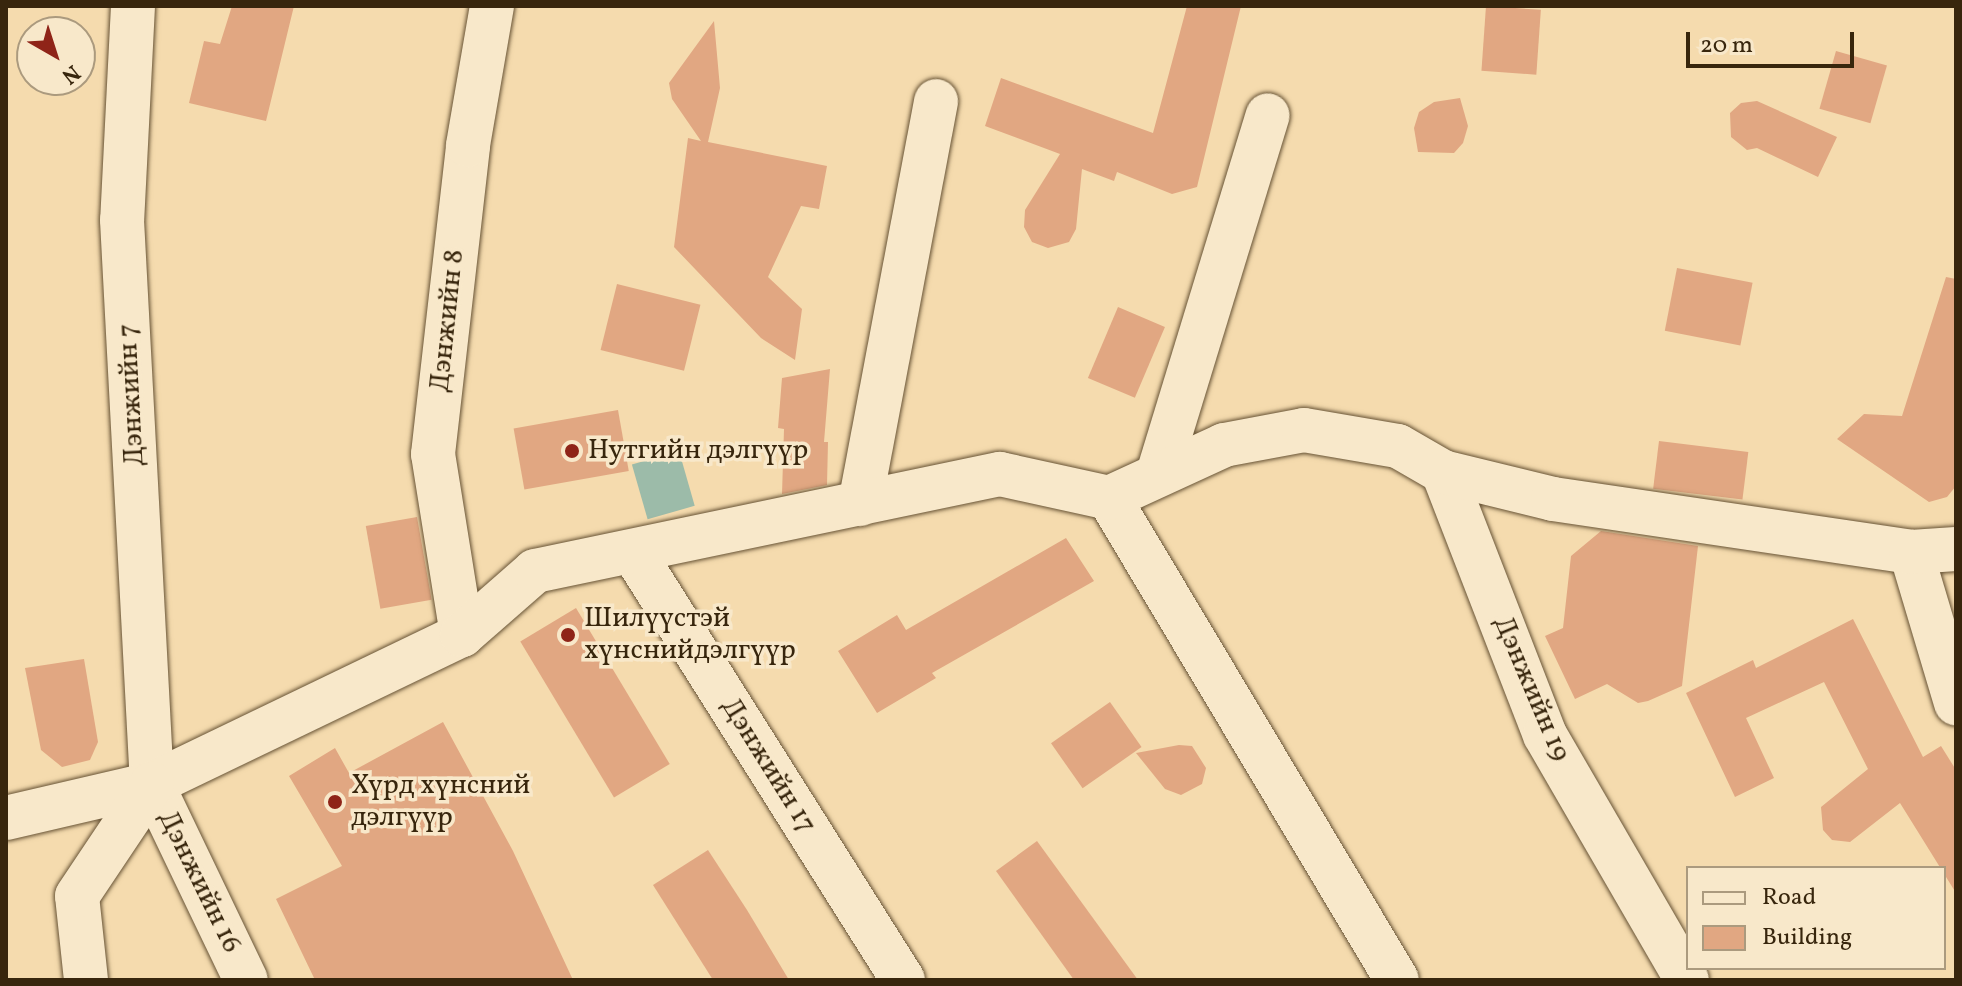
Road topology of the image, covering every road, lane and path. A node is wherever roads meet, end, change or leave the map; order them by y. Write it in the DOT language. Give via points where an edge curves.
graph roads {
  1 [pos="133,6"];
  2 [pos="492,6"];
  3 [pos="936,101"];
  4 [pos="1268,115"];
  5 [pos="1443,472"];
  6 [pos="1158,474"];
  7 [pos="1109,498"];
  8 [pos="860,504"];
  9 [pos="1956,549"];
  10 [pos="633,552"];
  11 [pos="1911,552"];
  12 [pos="462,635"];
  13 [pos="1956,703"];
  14 [pos="152,784"];
  15 [pos="6,818"];
  16 [pos="86,980"];
  17 [pos="246,980"];
  18 [pos="903,980"];
  19 [pos="1397,980"];
  20 [pos="1687,980"];
  1 -- 14 [label="street, Дэнжийн 7" via="122,220"];
  2 -- 12 [label="street, Дэнжийн 8" via="468,145 433,454"];
  3 -- 8 [label="street"];
  4 -- 6 [label="street"];
  5 -- 6 [label="street" via="1398,446 1304,430 1224,445"];
  5 -- 11 [label="street" via="1553,499"];
  5 -- 20 [label="street, Дэнжийн 19" via="1545,735"];
  6 -- 7 [label="street"];
  7 -- 8 [label="street" via="1000,474"];
  7 -- 19 [label="street"];
  8 -- 10 [label="street"];
  9 -- 11 [label="street"];
  10 -- 12 [label="street" via="535,571"];
  10 -- 18 [label="street, Дэнжийн 17"];
  11 -- 13 [label="street"];
  12 -- 14 [label="street"];
  14 -- 15 [label="street"];
  14 -- 16 [label="street" via="77,896"];
  14 -- 17 [label="street, Дэнжийн 16"];
}
